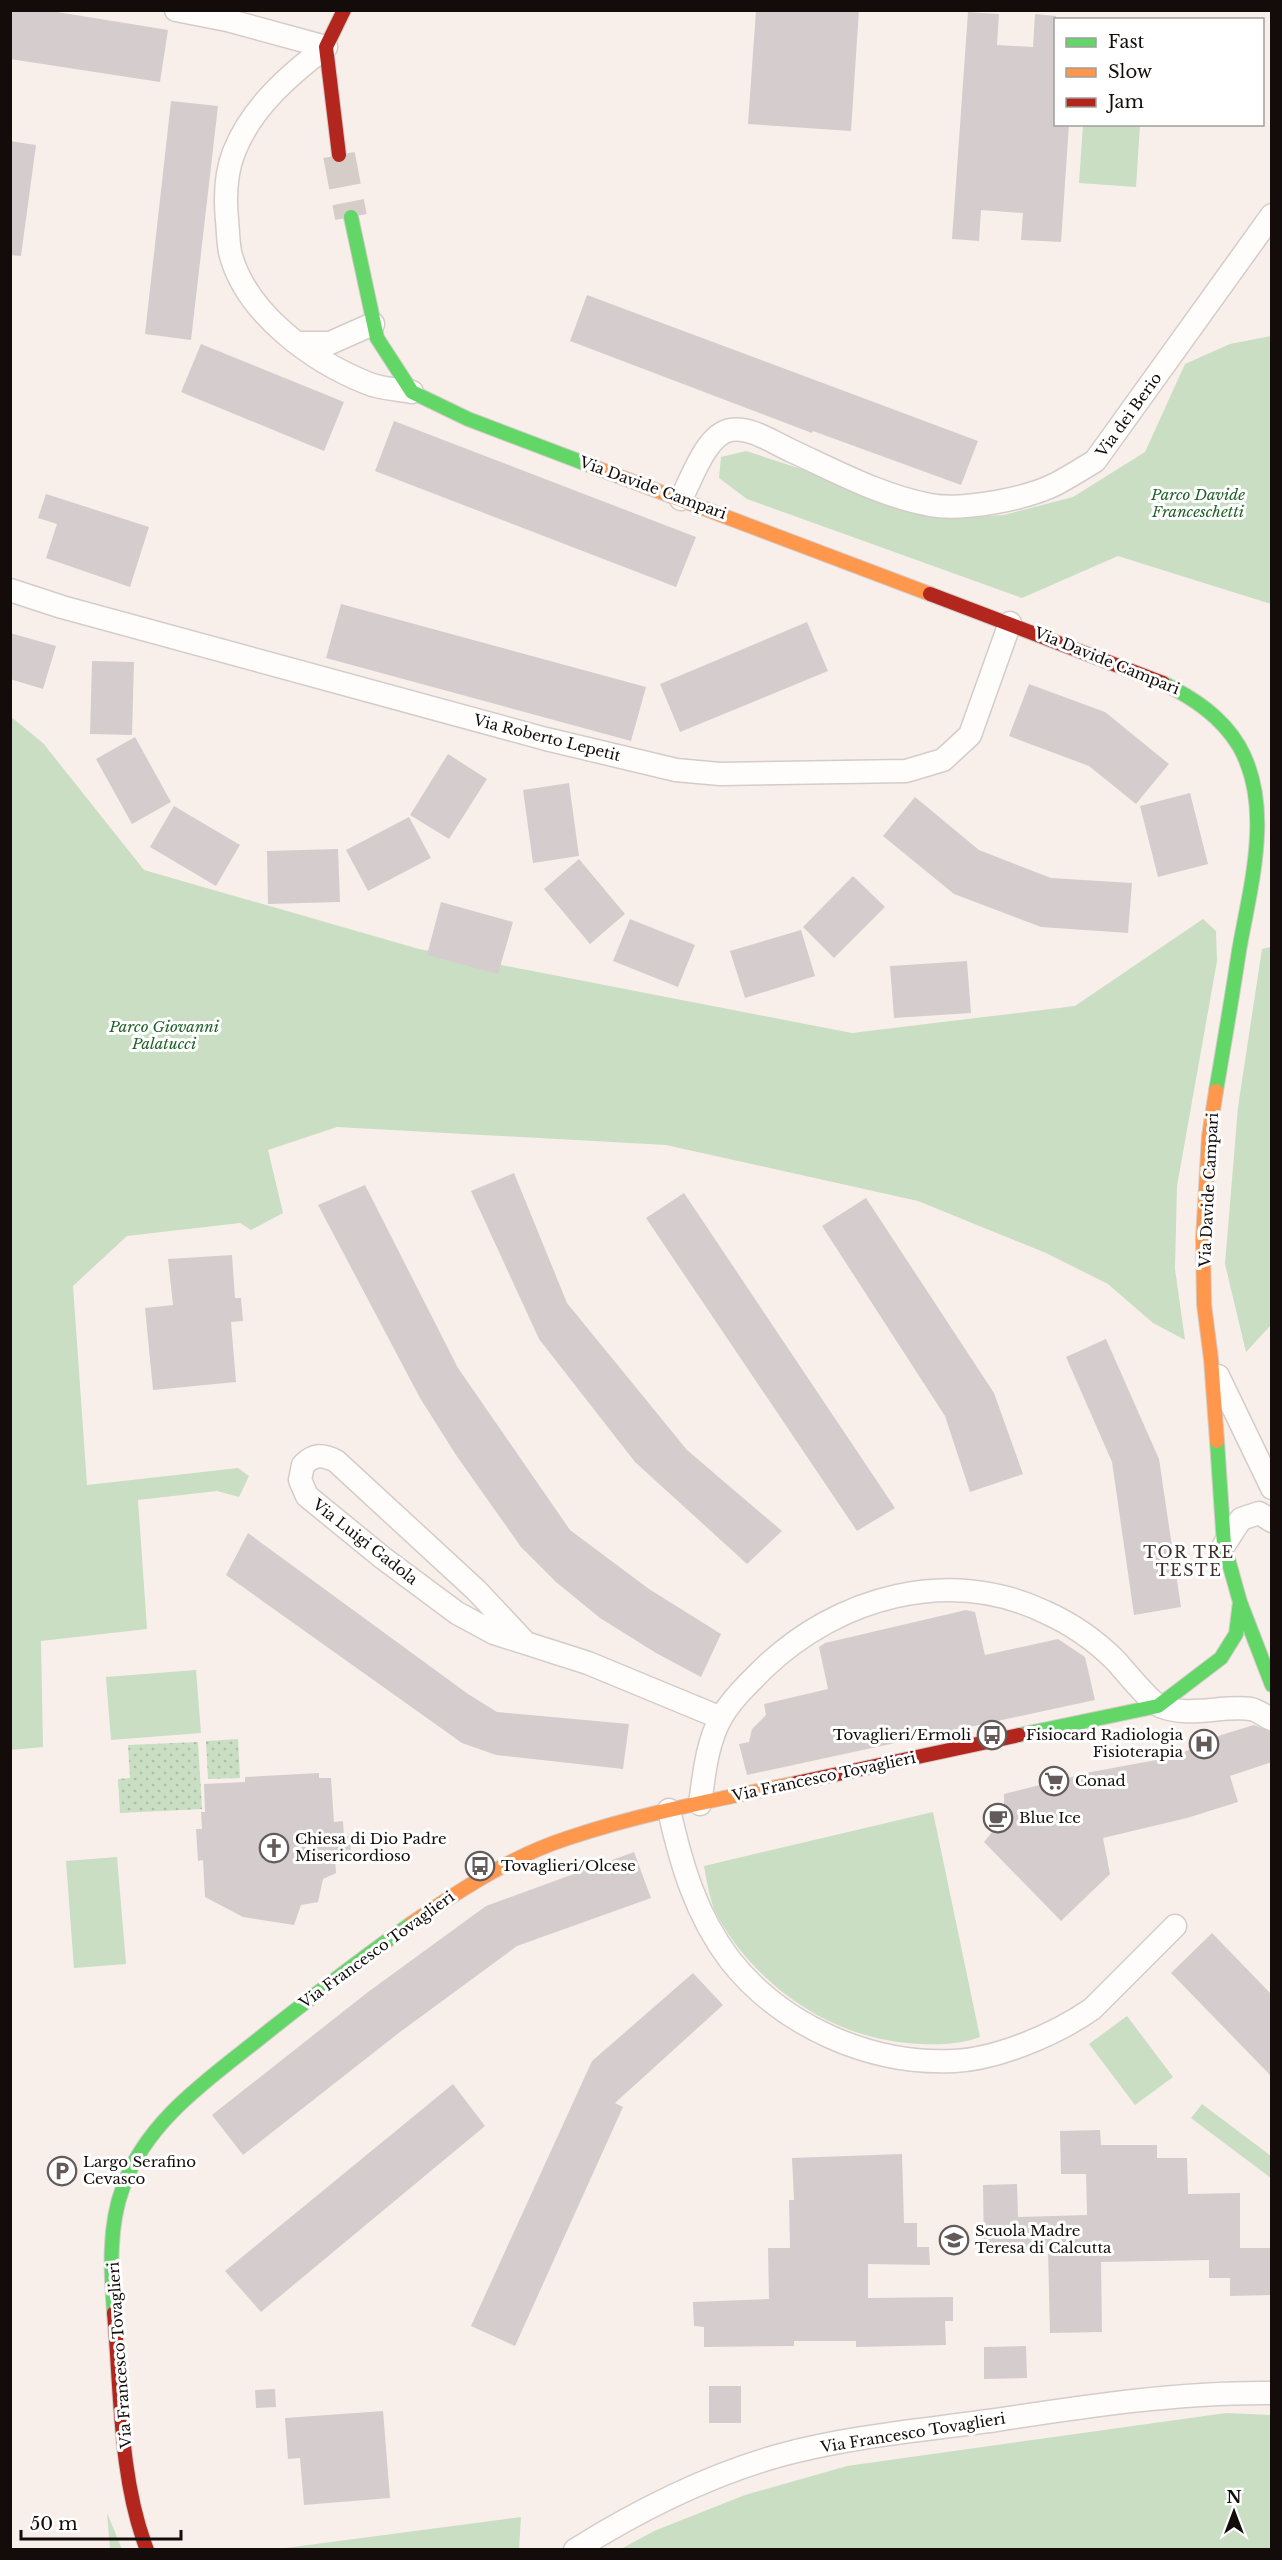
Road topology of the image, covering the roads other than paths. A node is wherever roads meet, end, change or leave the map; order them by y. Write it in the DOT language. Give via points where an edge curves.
graph roads {
  1 [pos="176,10"];
  2 [pos="344,10"];
  3 [pos="326,47"];
  4 [pos="339,155"];
  5 [pos="1272,215"];
  6 [pos="351,217"];
  7 [pos="373,324"];
  8 [pos="297,343"];
  9 [pos="412,392"];
  10 [pos="681,499"];
  11 [pos="10,590"];
  12 [pos="1010,623"];
  13 [pos="1211,1359"];
  14 [pos="1272,1488"];
  15 [pos="1272,1521"];
  16 [pos="1224,1545"];
  17 [pos="1240,1602"];
  18 [pos="523,1640"];
  19 [pos="1272,1685"];
  20 [pos="1158,1706"];
  21 [pos="721,1718"];
  22 [pos="1271,1719"];
  23 [pos="700,1804"];
  24 [pos="669,1810"];
  25 [pos="1175,1926"];
  26 [pos="1272,2392"];
  27 [pos="147,2550"];
  28 [pos="575,2550"];
  1 -- 3 [label="street"];
  2 -- 3 [label="street, Via Davide Campari"];
  3 -- 4 [label="street"];
  3 -- 8 [label="street, Via Davide Campari" via="271,95 246,126 233,154 228,180 231,252 246,289 282,333"];
  5 -- 10 [label="street, Via dei Berio" via="1095,461 1053,485 995,502 932,505 846,476 750,432 730,430 712,439"];
  6 -- 7 [label="street"];
  7 -- 8 [label="street" via="330,343"];
  7 -- 9 [label="street" via="376,338"];
  8 -- 9 [label="street, Via Davide Campari" via="369,384"];
  9 -- 10 [label="street, Via Davide Campari" via="468,419"];
  10 -- 12 [label="street, Via Davide Campari"];
  11 -- 12 [label="street, Via Roberto Lepetit" via="62,608 546,739 675,770 720,774 906,771 943,760 970,735"];
  12 -- 13 [label="street, Via Davide Campari" via="1184,692 1234,736 1254,782 1256,849 1209,1136 1203,1239 1204,1304"];
  13 -- 14 [label="street"];
  13 -- 16 [label="street, Via Davide Campari"];
  15 -- 16 [label="street" via="1259,1513 1241,1519"];
  16 -- 17 [label="street, Via Davide Campari"];
  17 -- 19 [label="street, Via Davide Campari"];
  17 -- 20 [label="street" via="1236,1634 1221,1658"];
  18 -- 18 [label="street, Via Luigi Gadola" via="476,1590 336,1461 324,1455 303,1465 300,1480 307,1496 383,1558 457,1613 494,1633"];
  18 -- 21 [label="street, Via Luigi Gadola" via="643,1683"];
  20 -- 21 [label="street" via="1086,1634 1056,1617 997,1596 942,1591 883,1598 821,1624 765,1667"];
  20 -- 22 [label="street" via="1180,1711 1252,1709"];
  20 -- 23 [label="street, Via Francesco Tovaglieri"];
  21 -- 23 [label="street" via="706,1763"];
  23 -- 24 [label="street, Via Francesco Tovaglieri"];
  24 -- 25 [label="street" via="681,1863 701,1913 748,1981 770,2002 813,2030 884,2054 955,2061 993,2054 1039,2038 1092,2009"];
  24 -- 27 [label="street, Via Francesco Tovaglieri" via="567,1838 464,1887 387,1939 253,2043 188,2096 153,2133 135,2160 118,2201 113,2252 131,2496"];
  26 -- 28 [label="street, Via Francesco Tovaglieri" via="1117,2402 861,2438 781,2455 718,2476 664,2500"];
}
